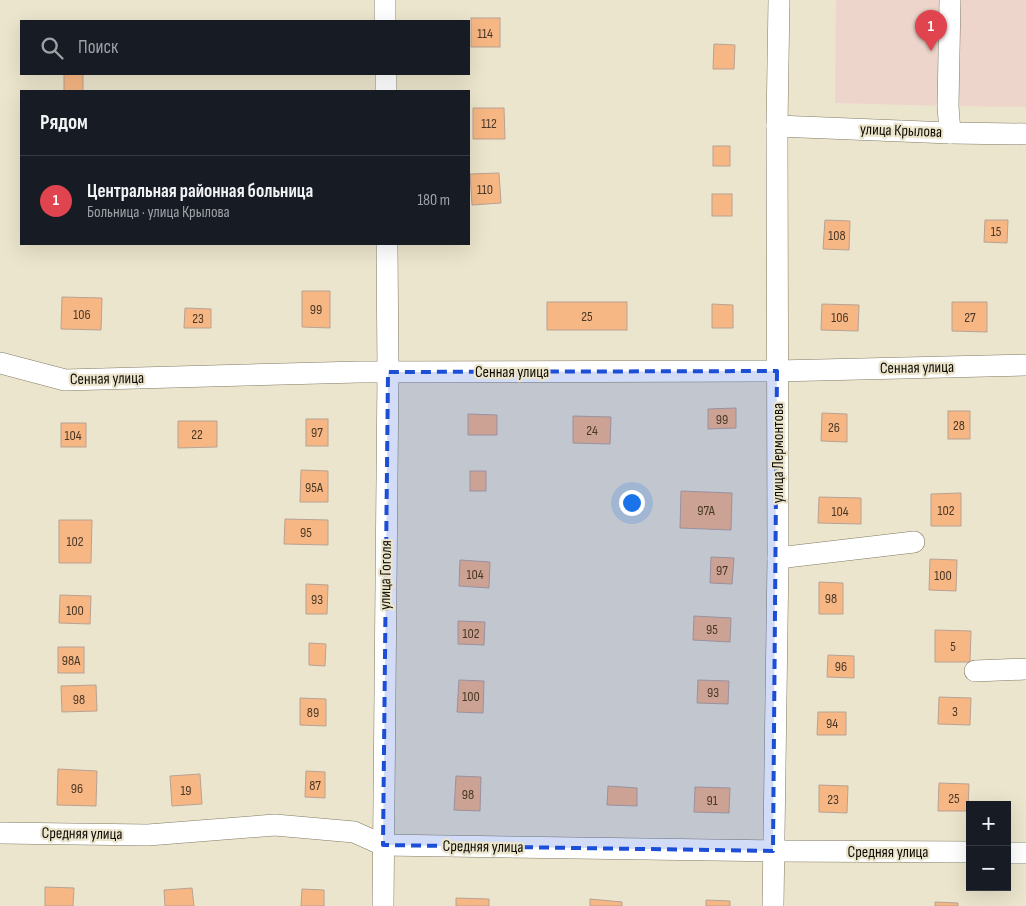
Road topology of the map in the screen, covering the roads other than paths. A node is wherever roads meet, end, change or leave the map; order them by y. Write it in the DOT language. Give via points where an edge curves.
graph roads {
  1 [pos="385,0"];
  2 [pos="779,0"];
  3 [pos="950,0"];
  4 [pos="385,20"];
  5 [pos="386,75"];
  6 [pos="386,90"];
  7 [pos="777,126"];
  8 [pos="950,133"];
  9 [pos="1026,134"];
  10 [pos="387,245"];
  11 [pos="0,363"];
  12 [pos="1026,365"];
  13 [pos="777,371"];
  14 [pos="388,372"];
  15 [pos="914,542"];
  16 [pos="778,558"];
  17 [pos="1026,669"];
  18 [pos="975,671"];
  19 [pos="0,833"];
  20 [pos="383,845"];
  21 [pos="773,851"];
  22 [pos="966,852"];
  23 [pos="1011,853"];
  24 [pos="1026,853"];
  25 [pos="383,906"];
  26 [pos="773,906"];
  1 -- 4 [label="street"];
  2 -- 7 [label="street, улица Лермонтова"];
  3 -- 8 [label="street"];
  5 -- 6 [label="street"];
  7 -- 8 [label="street, улица Крылова"];
  7 -- 13 [label="street, улица Лермонтова"];
  8 -- 9 [label="street, улица Крылова"];
  10 -- 14 [label="street, улица Гоголя"];
  11 -- 14 [label="street, Сенная улица" via="65,380"];
  12 -- 13 [label="street, Сенная улица"];
  13 -- 14 [label="street, Сенная улица"];
  13 -- 16 [label="street, улица Лермонтова"];
  14 -- 20 [label="street, улица Гоголя"];
  15 -- 16 [label="street"];
  16 -- 21 [label="street, улица Лермонтова"];
  17 -- 18 [label="street"];
  19 -- 20 [label="street, Средняя улица" via="148,834 275,825 354,832"];
  20 -- 21 [label="street, Средняя улица"];
  20 -- 25 [label="street, улица Гоголя"];
  21 -- 22 [label="street, Средняя улица"];
  21 -- 26 [label="street, улица Лермонтова"];
  23 -- 24 [label="street"];
}
